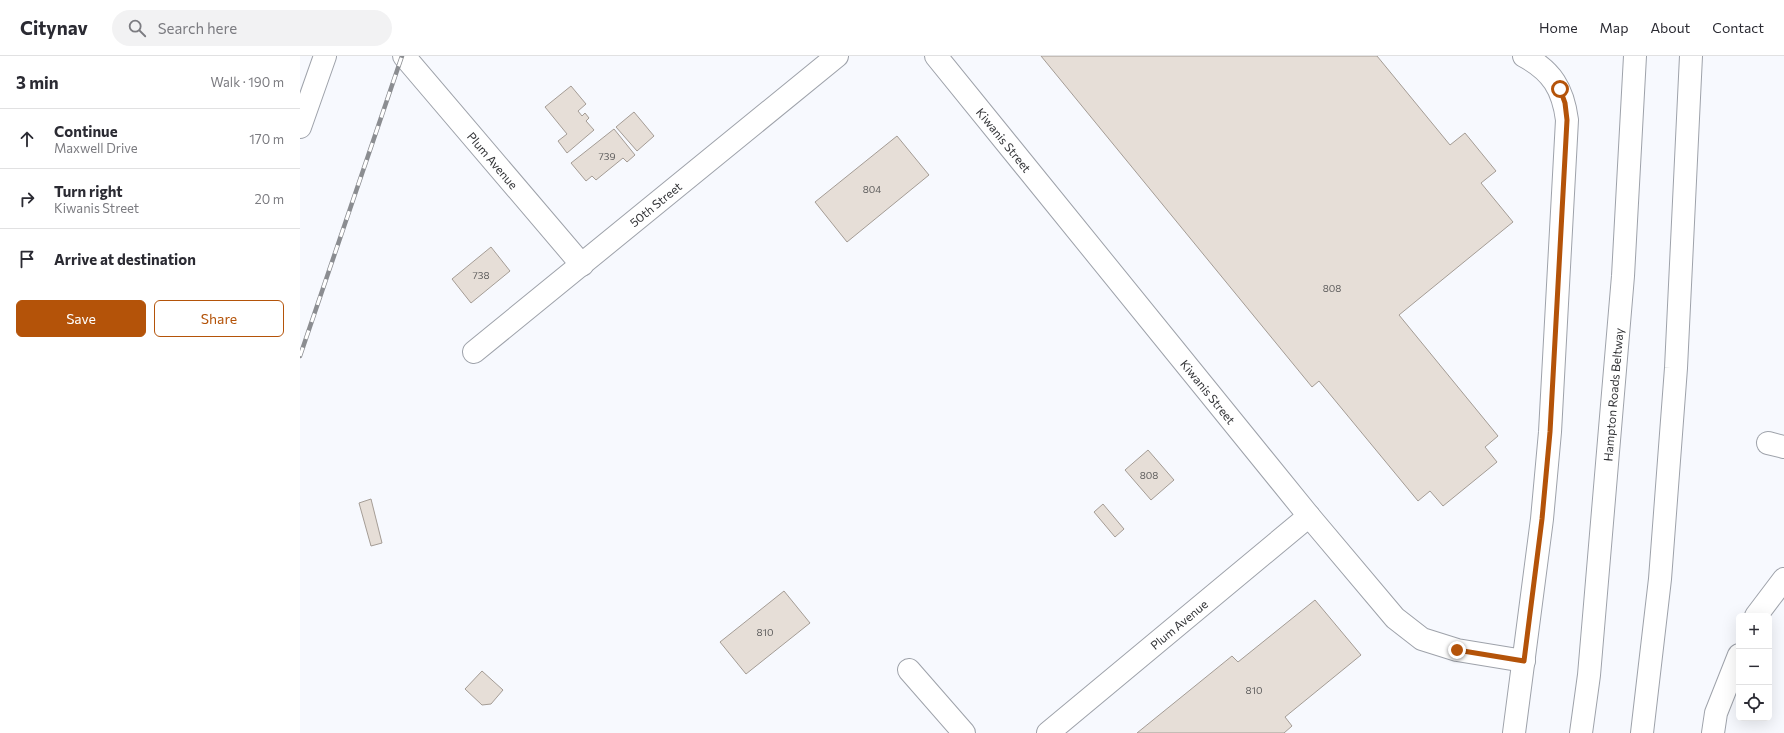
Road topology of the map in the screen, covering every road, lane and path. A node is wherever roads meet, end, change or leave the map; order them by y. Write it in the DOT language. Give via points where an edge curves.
graph roads {
  1 [pos="325,56"];
  2 [pos="404,56"];
  3 [pos="837,56"];
  4 [pos="936,56"];
  5 [pos="1524,56"];
  6 [pos="1635,56"];
  7 [pos="1691,56"];
  8 [pos="300,127"];
  9 [pos="582,265"];
  10 [pos="474,352"];
  11 [pos="1310,516"];
  12 [pos="1784,579"];
  13 [pos="1758,613"];
  14 [pos="1524,661"];
  15 [pos="1736,663"];
  16 [pos="909,670"];
  17 [pos="964,733"];
  18 [pos="1048,733"];
  19 [pos="1514,733"];
  20 [pos="1580,733"];
  21 [pos="1642,733"];
  22 [pos="1713,733"];
  1 -- 8 [label="main road"];
  2 -- 9 [label="main road, Plum Avenue"];
  3 -- 9 [label="main road, 50th Street"];
  4 -- 11 [label="main road, Kiwanis Street"];
  5 -- 14 [label="main road" via="1551,76 1560,89 1567,120 1550,432"];
  6 -- 20 [label="main road, Hampton Roads Beltway" via="1623,276 1589,675"];
  7 -- 21 [label="main road" via="1676,368 1660,579"];
  9 -- 10 [label="main road, 50th Street"];
  11 -- 14 [label="main road, Kiwanis Street" via="1395,618 1422,639 1457,650"];
  11 -- 18 [label="main road, Plum Avenue"];
  12 -- 13 [label="main road"];
  14 -- 19 [label="main road"];
  15 -- 22 [label="main road" via="1716,713"];
  16 -- 17 [label="main road"];
}
